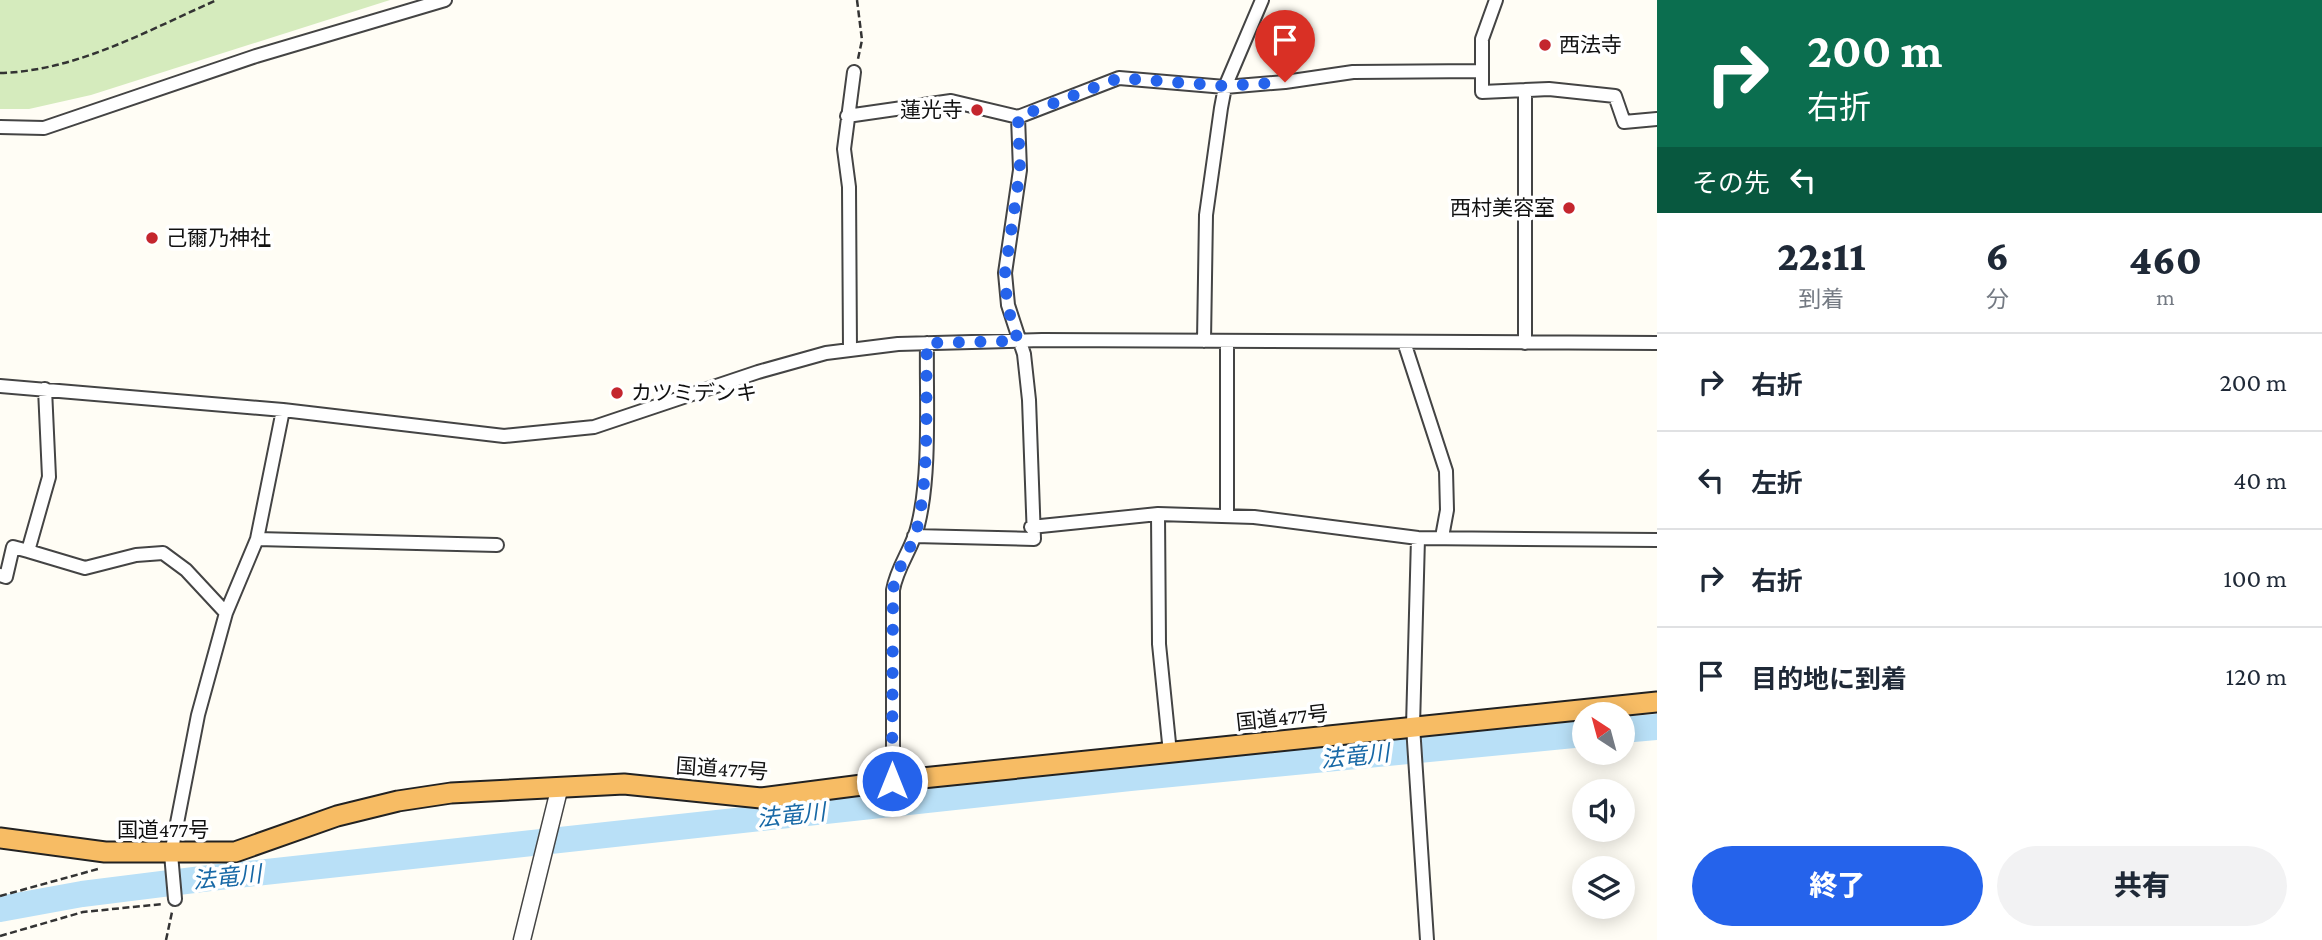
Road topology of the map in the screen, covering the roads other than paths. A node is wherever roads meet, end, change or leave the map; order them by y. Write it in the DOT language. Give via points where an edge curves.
graph roads {
  1 [pos="445,0"];
  2 [pos="1262,0"];
  3 [pos="1496,0"];
  4 [pos="1481,71"];
  5 [pos="854,72"];
  6 [pos="1225,86"];
  7 [pos="1525,90"];
  8 [pos="847,116"];
  9 [pos="1018,117"];
  10 [pos="1657,119"];
  11 [pos="0,127"];
  12 [pos="1018,341"];
  13 [pos="1204,341"];
  14 [pos="1227,341"];
  15 [pos="1405,342"];
  16 [pos="927,343"];
  17 [pos="1525,343"];
  18 [pos="1657,343"];
  19 [pos="850,349"];
  20 [pos="0,386"];
  21 [pos="45,389"];
  22 [pos="284,410"];
  23 [pos="1158,514"];
  24 [pos="1227,516"];
  25 [pos="1031,527"];
  26 [pos="914,536"];
  27 [pos="1442,537"];
  28 [pos="1418,538"];
  29 [pos="257,539"];
  30 [pos="1657,540"];
  31 [pos="497,545"];
  32 [pos="28,551"];
  33 [pos="0,575"];
  34 [pos="226,613"];
  35 [pos="1657,702"];
  36 [pos="1413,726"];
  37 [pos="1170,753"];
  38 [pos="892,781"];
  39 [pos="560,786"];
  40 [pos="0,838"];
  41 [pos="171,858"];
  42 [pos="175,898"];
  43 [pos="522,940"];
  44 [pos="1427,940"];
  1 -- 11 [label="street" via="256,55 44,128"];
  2 -- 6 [label="street"];
  3 -- 4 [label="street" via="1482,39"];
  4 -- 6 [label="street" via="1353,72"];
  4 -- 7 [label="street" via="1482,92"];
  5 -- 8 [label="street"];
  6 -- 9 [label="street" via="1119,78"];
  6 -- 13 [label="street" via="1206,215"];
  7 -- 10 [label="street" via="1615,96 1624,122"];
  7 -- 17 [label="street"];
  8 -- 9 [label="street" via="951,101"];
  8 -- 19 [label="street"];
  9 -- 12 [label="street" via="1020,170 1005,273 1007,305"];
  12 -- 13 [label="street"];
  12 -- 16 [label="street"];
  12 -- 25 [label="street" via="1024,354 1029,400"];
  13 -- 14 [label="street"];
  14 -- 15 [label="street"];
  14 -- 24 [label="street"];
  15 -- 17 [label="street"];
  15 -- 27 [label="street" via="1446,471"];
  16 -- 19 [label="street"];
  16 -- 26 [label="street" via="923,494"];
  17 -- 18 [label="street"];
  19 -- 22 [label="street" via="758,372 594,427 503,436"];
  20 -- 21 [label="street"];
  21 -- 22 [label="street"];
  21 -- 32 [label="street" via="49,477"];
  22 -- 29 [label="street"];
  23 -- 24 [label="street"];
  23 -- 25 [label="street"];
  23 -- 37 [label="street" via="1159,644"];
  24 -- 28 [label="street"];
  25 -- 26 [label="street" via="1034,539"];
  26 -- 38 [label="street" via="893,590"];
  27 -- 28 [label="street"];
  27 -- 30 [label="street"];
  28 -- 36 [label="street"];
  29 -- 31 [label="street"];
  29 -- 34 [label="street"];
  32 -- 33 [label="street" via="13,547 6,577"];
  32 -- 34 [label="street" via="85,568 163,553 186,570"];
  34 -- 41 [label="street" via="198,715"];
  35 -- 36 [label="highway, 国道477号"];
  36 -- 37 [label="highway, 国道477号"];
  36 -- 44 [label="street"];
  37 -- 38 [label="highway, 国道477号"];
  38 -- 39 [label="highway, 国道477号" via="761,798 624,784"];
  39 -- 41 [label="highway, 国道477号" via="398,801 337,816 235,852"];
  39 -- 43 [label="street"];
  40 -- 41 [label="highway, 国道477号"];
  41 -- 42 [label="street"];
}
